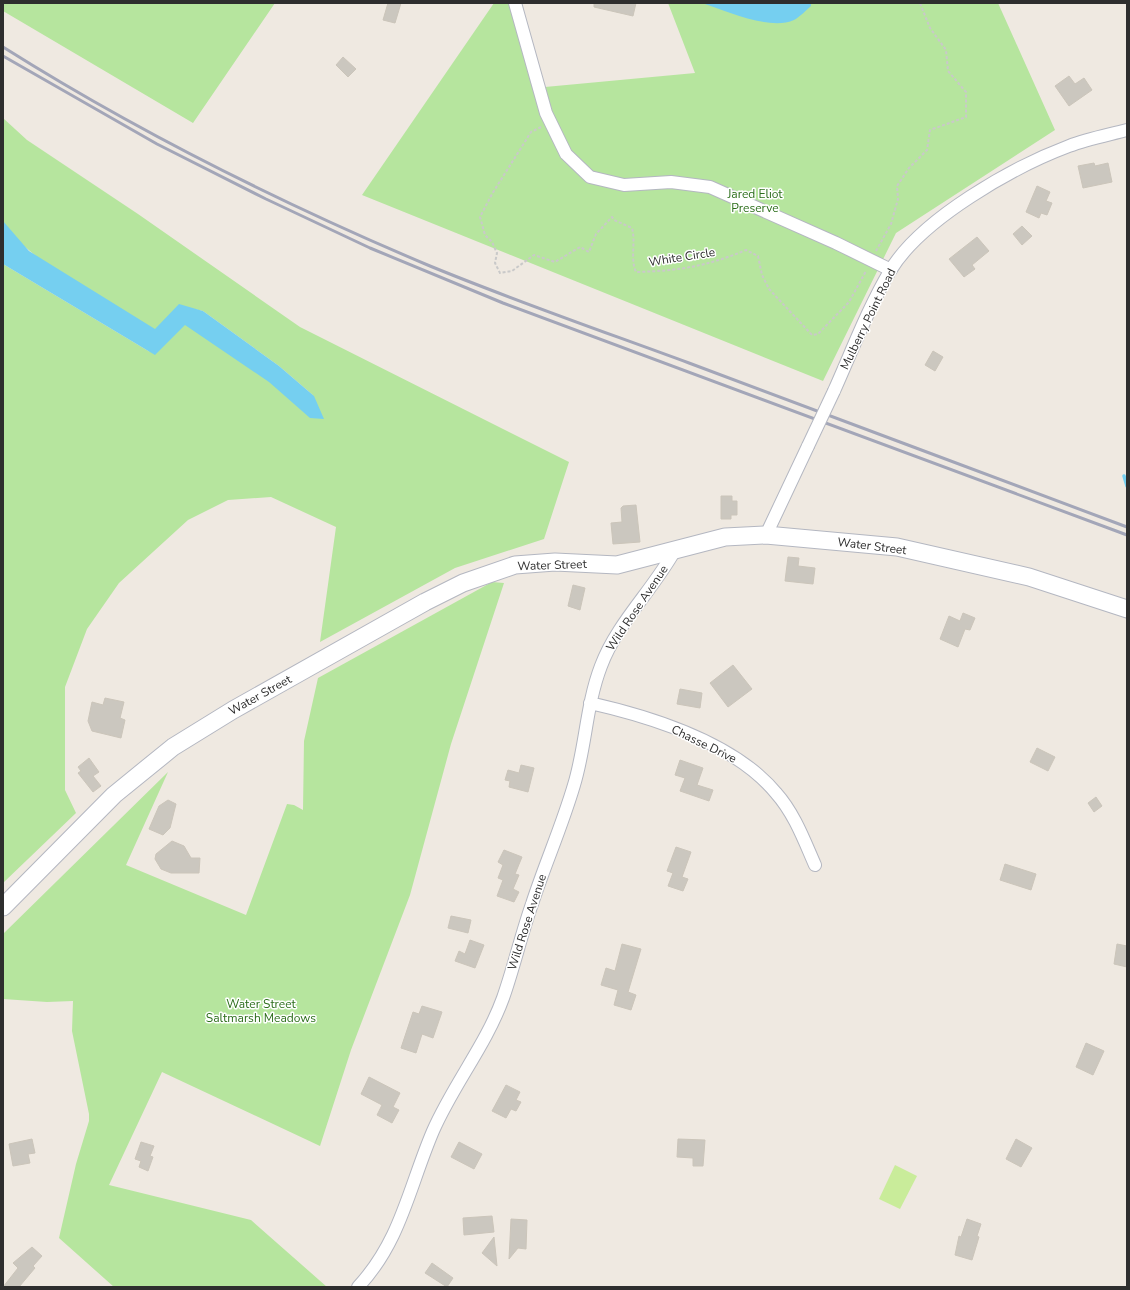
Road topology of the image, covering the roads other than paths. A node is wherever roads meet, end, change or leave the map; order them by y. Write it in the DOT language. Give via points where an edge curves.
graph roads {
  1 [pos="515,3"];
  2 [pos="1127,130"];
  3 [pos="891,270"];
  4 [pos="766,535"];
  5 [pos="675,550"];
  6 [pos="1127,609"];
  7 [pos="590,703"];
  8 [pos="815,865"];
  9 [pos="3,908"];
  10 [pos="358,1287"];
  1 -- 3 [label="street" via="550,122 566,154 590,177 624,185 671,182 710,187"];
  2 -- 3 [label="street, Mulberry Point Road" via="1070,145 1025,164 994,182 947,213 910,246"];
  3 -- 4 [label="street, Mulberry Point Road, bridge"];
  4 -- 5 [label="main road, Water Street" via="725,537"];
  4 -- 6 [label="main road, Water Street" via="897,547 1029,577"];
  5 -- 7 [label="street, Wild Rose Avenue" via="612,644 599,670"];
  5 -- 9 [label="main road, Water Street" via="617,564 555,562 515,565 463,583 425,602 233,710 174,747 114,795"];
  7 -- 8 [label="street, Chasse Drive" via="661,724 692,736 737,759 776,793 795,822"];
  7 -- 10 [label="street, Wild Rose Avenue" via="583,751 574,787 532,903 495,1018 439,1118 391,1242 379,1262"];
}
